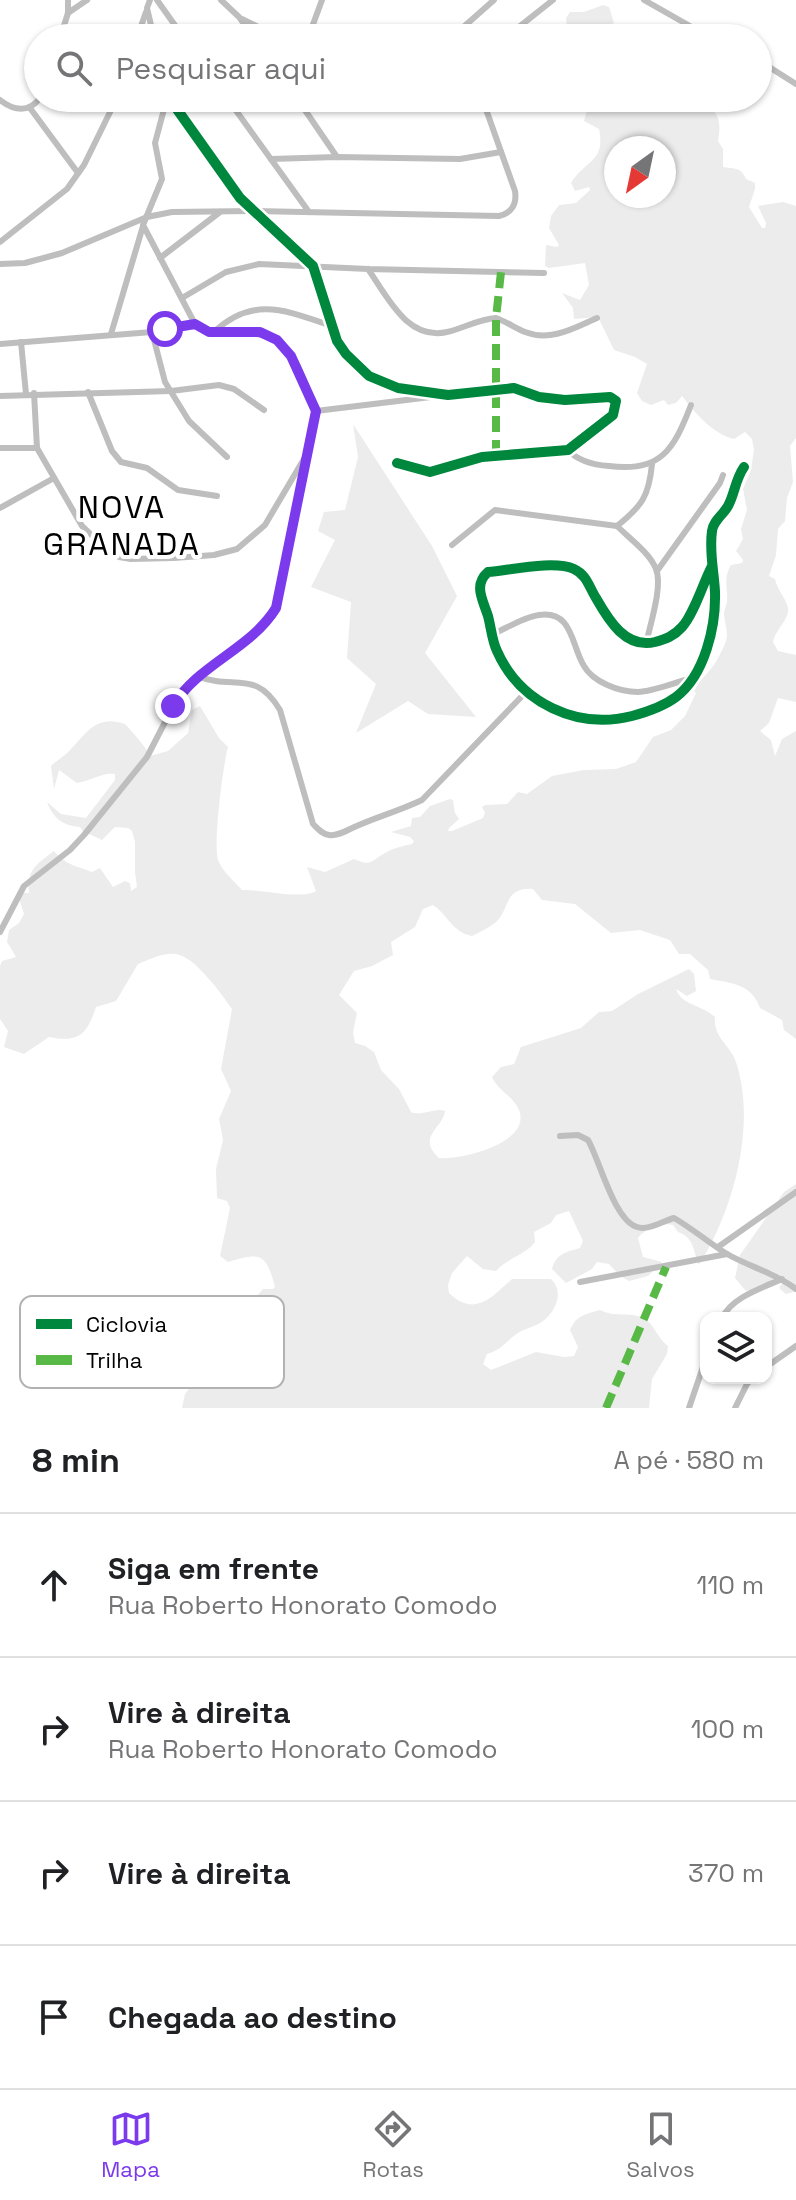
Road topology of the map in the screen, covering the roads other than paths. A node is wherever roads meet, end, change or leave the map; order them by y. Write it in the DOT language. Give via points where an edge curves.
graph roads {
  1 [pos="68,0"];
  2 [pos="87,0"];
  3 [pos="150,0"];
  4 [pos="157,0"];
  5 [pos="221,0"];
  6 [pos="322,0"];
  7 [pos="494,0"];
  8 [pos="553,0"];
  9 [pos="644,0"];
  10 [pos="147,8"];
  11 [pos="68,13"];
  12 [pos="239,17"];
  13 [pos="64,24"];
  14 [pos="142,24"];
  15 [pos="151,24"];
  16 [pos="174,24"];
  17 [pos="244,24"];
  18 [pos="253,24"];
  19 [pos="313,24"];
  20 [pos="467,24"];
  21 [pos="523,24"];
  22 [pos="686,24"];
  23 [pos="772,69"];
  24 [pos="796,84"];
  25 [pos="0,100"];
  26 [pos="24,108"];
  27 [pos="33,112"];
  28 [pos="110,112"];
  29 [pos="164,112"];
  30 [pos="178,112"];
  31 [pos="237,112"];
  32 [pos="307,112"];
  33 [pos="487,112"];
  34 [pos="501,152"];
  35 [pos="337,157"];
  36 [pos="271,159"];
  37 [pos="78,173"];
  38 [pos="251,211"];
  39 [pos="220,212"];
  40 [pos="309,212"];
  41 [pos="147,217"];
  42 [pos="143,225"];
  43 [pos="0,242"];
  44 [pos="160,258"];
  45 [pos="0,264"];
  46 [pos="313,266"];
  47 [pos="368,269"];
  48 [pos="544,273"];
  49 [pos="182,298"];
  50 [pos="597,318"];
  51 [pos="195,324"];
  52 [pos="332,326"];
  53 [pos="165,329"];
  54 [pos="214,332"];
  55 [pos="111,334"];
  56 [pos="21,342"];
  57 [pos="0,344"];
  58 [pos="171,391"];
  59 [pos="88,392"];
  60 [pos="34,393"];
  61 [pos="26,394"];
  62 [pos="448,395"];
  63 [pos="0,396"];
  64 [pos="691,405"];
  65 [pos="264,410"];
  66 [pos="316,411"];
  67 [pos="0,448"];
  68 [pos="37,448"];
  69 [pos="568,450"];
  70 [pos="308,452"];
  71 [pos="227,457"];
  72 [pos="397,463"];
  73 [pos="652,464"];
  74 [pos="744,467"];
  75 [pos="723,475"];
  76 [pos="54,478"];
  77 [pos="217,496"];
  78 [pos="0,508"];
  79 [pos="617,526"];
  80 [pos="452,545"];
  81 [pos="712,566"];
  82 [pos="657,571"];
  83 [pos="493,634"];
  84 [pos="646,644"];
  85 [pos="197,676"];
  86 [pos="693,678"];
  87 [pos="525,693"];
  88 [pos="0,932"];
  89 [pos="560,1136"];
  90 [pos="796,1192"];
  91 [pos="718,1247"];
  92 [pos="727,1254"];
  93 [pos="782,1279"];
  94 [pos="580,1282"];
  95 [pos="796,1289"];
  96 [pos="725,1312"];
  97 [pos="796,1346"];
  98 [pos="772,1363"];
  99 [pos="700,1376"];
  100 [pos="747,1384"];
  101 [pos="689,1408"];
  102 [pos="735,1408"];
  1 -- 11 [label="street"];
  2 -- 11 [label="street"];
  3 -- 10 [label="street"];
  4 -- 16 [label="street"];
  5 -- 12 [label="street"];
  6 -- 19 [label="street"];
  7 -- 20 [label="street"];
  8 -- 21 [label="street"];
  9 -- 22 [label="street"];
  10 -- 14 [label="street"];
  10 -- 15 [label="street"];
  11 -- 13 [label="street"];
  12 -- 17 [label="street"];
  12 -- 18 [label="street"];
  23 -- 24 [label="street"];
  25 -- 26 [label="street"];
  27 -- 37 [label="street"];
  28 -- 37 [label="street"];
  29 -- 41 [label="street" via="155,143 162,179"];
  30 -- 38 [label="street"];
  31 -- 36 [label="street"];
  32 -- 35 [label="street"];
  33 -- 34 [label="street"];
  34 -- 35 [label="street" via="460,159"];
  34 -- 40 [label="street" via="515,204 499,216"];
  35 -- 36 [label="street"];
  36 -- 40 [label="street"];
  37 -- 43 [label="street" via="59,197"];
  38 -- 39 [label="street"];
  38 -- 40 [label="street"];
  38 -- 46 [label="street"];
  39 -- 41 [label="street"];
  39 -- 44 [label="street"];
  41 -- 42 [label="street"];
  41 -- 45 [label="street" via="62,253"];
  42 -- 44 [label="street"];
  42 -- 55 [label="street"];
  44 -- 49 [label="street"];
  46 -- 47 [label="street"];
  46 -- 49 [label="street" via="245,265"];
  46 -- 52 [label="street"];
  47 -- 48 [label="street"];
  47 -- 50 [label="street" via="408,324 426,333 496,318 543,337"];
  49 -- 51 [label="street"];
  51 -- 53 [label="street"];
  51 -- 54 [label="street"];
  52 -- 54 [label="street" via="265,309 237,315"];
  52 -- 62 [label="street" via="346,354 371,377 398,388"];
  54 -- 66 [label="street" via="260,332 277,340 298,367"];
  55 -- 56 [label="street"];
  55 -- 58 [label="street" via="152,332 161,375"];
  56 -- 57 [label="street"];
  56 -- 61 [label="street"];
  58 -- 59 [label="street"];
  58 -- 65 [label="street" via="227,387"];
  58 -- 71 [label="street" via="189,421"];
  59 -- 60 [label="street"];
  59 -- 77 [label="street" via="121,462 147,468 178,490"];
  60 -- 61 [label="street"];
  60 -- 68 [label="street"];
  61 -- 63 [label="street"];
  62 -- 66 [label="street"];
  62 -- 69 [label="street" via="514,388 539,397 616,401 613,415"];
  64 -- 73 [label="street" via="668,451"];
  66 -- 70 [label="street"];
  67 -- 68 [label="street"];
  68 -- 76 [label="street"];
  69 -- 72 [label="street" via="482,457 430,472"];
  69 -- 73 [label="street" via="575,458 603,466"];
  70 -- 76 [label="street" via="265,525 237,549 214,555 119,557 82,526"];
  70 -- 85 [label="street" via="276,608 257,631"];
  73 -- 79 [label="street" via="650,487 641,504"];
  74 -- 81 [label="street" via="713,525"];
  75 -- 82 [label="street"];
  76 -- 78 [label="street"];
  79 -- 80 [label="street" via="495,510"];
  79 -- 82 [label="street"];
  81 -- 84 [label="street" via="683,626 669,638"];
  81 -- 86 [label="street" via="711,632"];
  82 -- 84 [label="street"];
  83 -- 84 [label="street" via="479,590 481,578 488,572 569,567 585,576 628,640"];
  83 -- 86 [label="street" via="549,615 565,622 584,667 602,683 638,692"];
  83 -- 87 [label="street" via="496,649"];
  85 -- 87 [label="street" via="220,684 253,683 270,696 280,710 313,824 328,835 422,800"];
  85 -- 88 [label="street" via="178,697 147,757 70,850 24,886"];
  86 -- 87 [label="street" via="665,704 608,720 578,718"];
  89 -- 91 [label="street" via="588,1140 618,1212 636,1227 674,1218"];
  90 -- 91 [label="street"];
  91 -- 92 [label="street"];
  92 -- 93 [label="street"];
  92 -- 94 [label="street"];
  93 -- 95 [label="street"];
  93 -- 96 [label="street"];
  97 -- 98 [label="street"];
  99 -- 101 [label="street"];
  100 -- 102 [label="street"];
}
